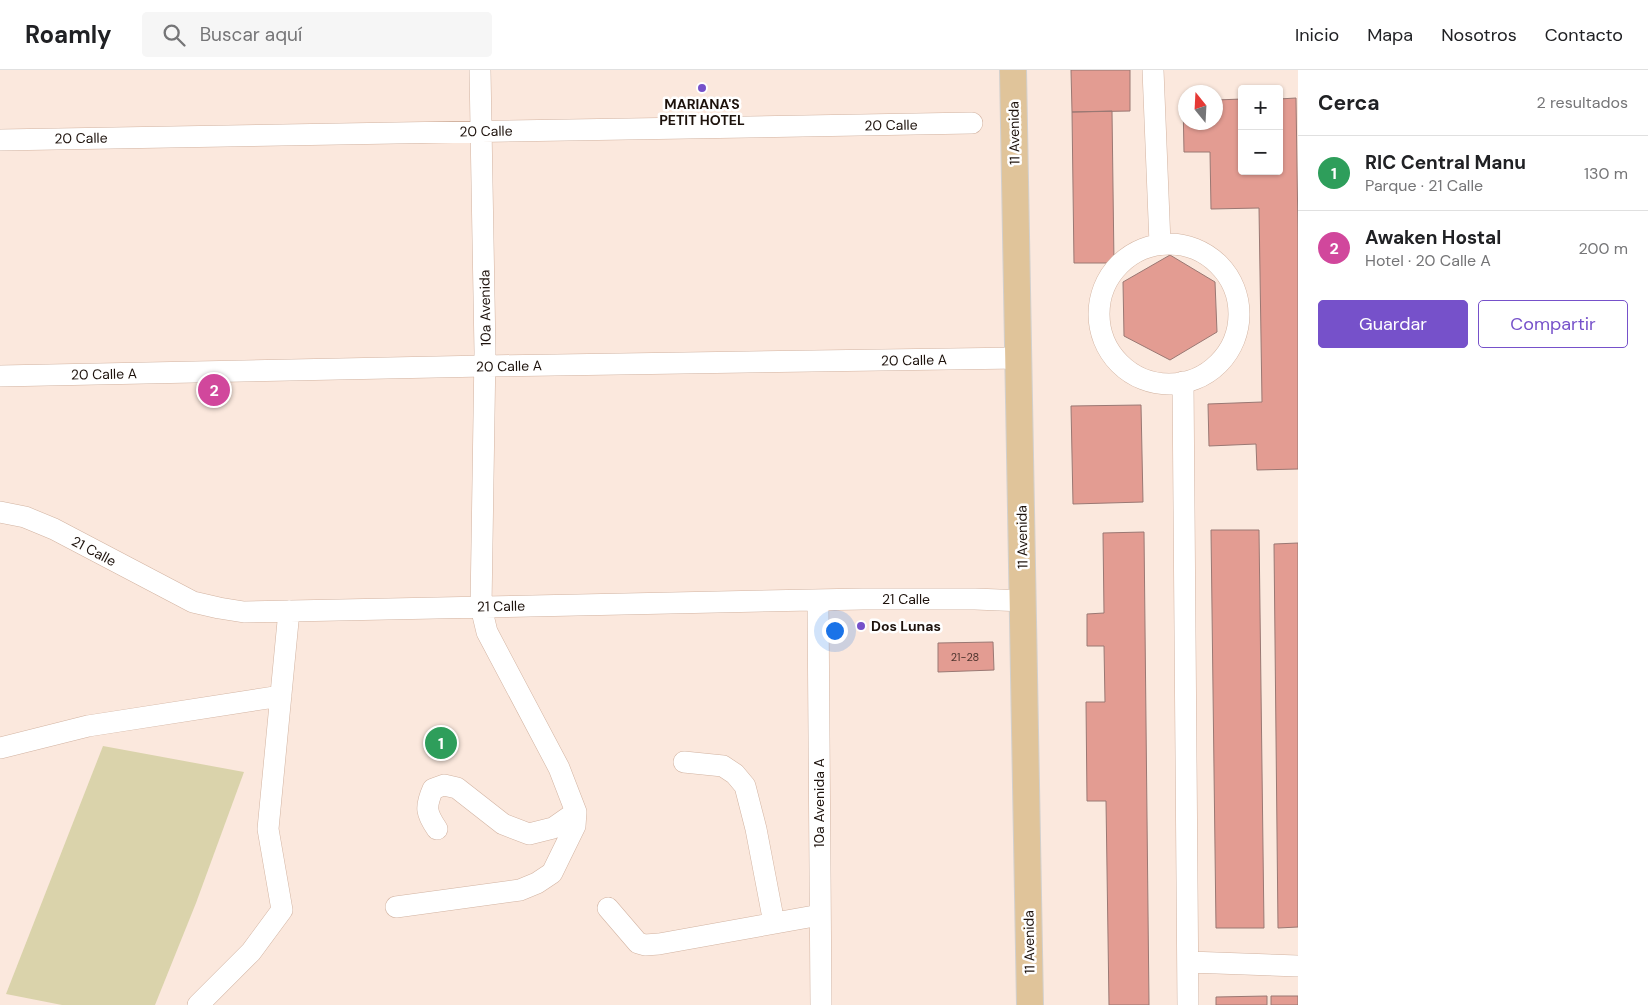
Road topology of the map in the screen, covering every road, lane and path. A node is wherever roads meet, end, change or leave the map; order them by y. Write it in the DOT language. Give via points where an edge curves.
graph roads {
  1 [pos="480,70"];
  2 [pos="1013,70"];
  3 [pos="1153,70"];
  4 [pos="972,123"];
  5 [pos="481,132"];
  6 [pos="0,140"];
  7 [pos="1160,244"];
  8 [pos="1018,358"];
  9 [pos="485,366"];
  10 [pos="0,376"];
  11 [pos="1183,382"];
  12 [pos="0,512"];
  13 [pos="818,600"];
  14 [pos="1023,601"];
  15 [pos="481,607"];
  16 [pos="289,611"];
  17 [pos="281,696"];
  18 [pos="0,748"];
  19 [pos="684,762"];
  20 [pos="576,812"];
  21 [pos="437,829"];
  22 [pos="396,907"];
  23 [pos="608,908"];
  24 [pos="820,915"];
  25 [pos="774,923"];
  26 [pos="1189,962"];
  27 [pos="1298,966"];
  28 [pos="198,1005"];
  29 [pos="821,1005"];
  30 [pos="1030,1005"];
  31 [pos="1188,1005"];
  1 -- 5 [label="street, 10a Avenida"];
  2 -- 8 [label="main road, 11 Avenida"];
  3 -- 7 [label="street"];
  4 -- 5 [label="street, 20 Calle"];
  5 -- 6 [label="street, 20 Calle"];
  5 -- 9 [label="street, 10a Avenida"];
  7 -- 11 [label="street" via="1190,247 1217,262 1234,287 1238,302 1237,332 1231,346 1211,370"];
  7 -- 11 [label="street" via="1143,248 1115,268 1100,299 1098,316 1108,349 1133,374 1166,384"];
  8 -- 9 [label="street, 20 Calle A"];
  8 -- 14 [label="main road, 11 Avenida"];
  9 -- 10 [label="street, 20 Calle A"];
  9 -- 15 [label="street, 10a Avenida"];
  11 -- 26 [label="street"];
  12 -- 16 [label="street, 21 Calle" via="25,517 54,529 193,602 244,612"];
  13 -- 14 [label="street, 21 Calle"];
  13 -- 15 [label="street, 21 Calle"];
  13 -- 24 [label="street, 10a Avenida A"];
  14 -- 30 [label="main road, 11 Avenida"];
  15 -- 16 [label="street, 21 Calle"];
  15 -- 20 [label="street, 10a Avenida" via="487,632 559,768"];
  16 -- 17 [label="street"];
  17 -- 18 [label="street" via="88,726"];
  17 -- 28 [label="street" via="268,829 282,910 251,952"];
  19 -- 25 [label="street" via="723,766 745,786"];
  20 -- 21 [label="street" via="553,828 529,834 504,824 457,788 444,784 433,789 427,802 428,816"];
  20 -- 22 [label="street" via="575,826 552,873 537,883 520,890"];
  23 -- 25 [label="street" via="638,943 646,945"];
  24 -- 25 [label="street"];
  24 -- 29 [label="street, 10a Avenida A"];
  26 -- 27 [label="street"];
  26 -- 31 [label="street"];
}
